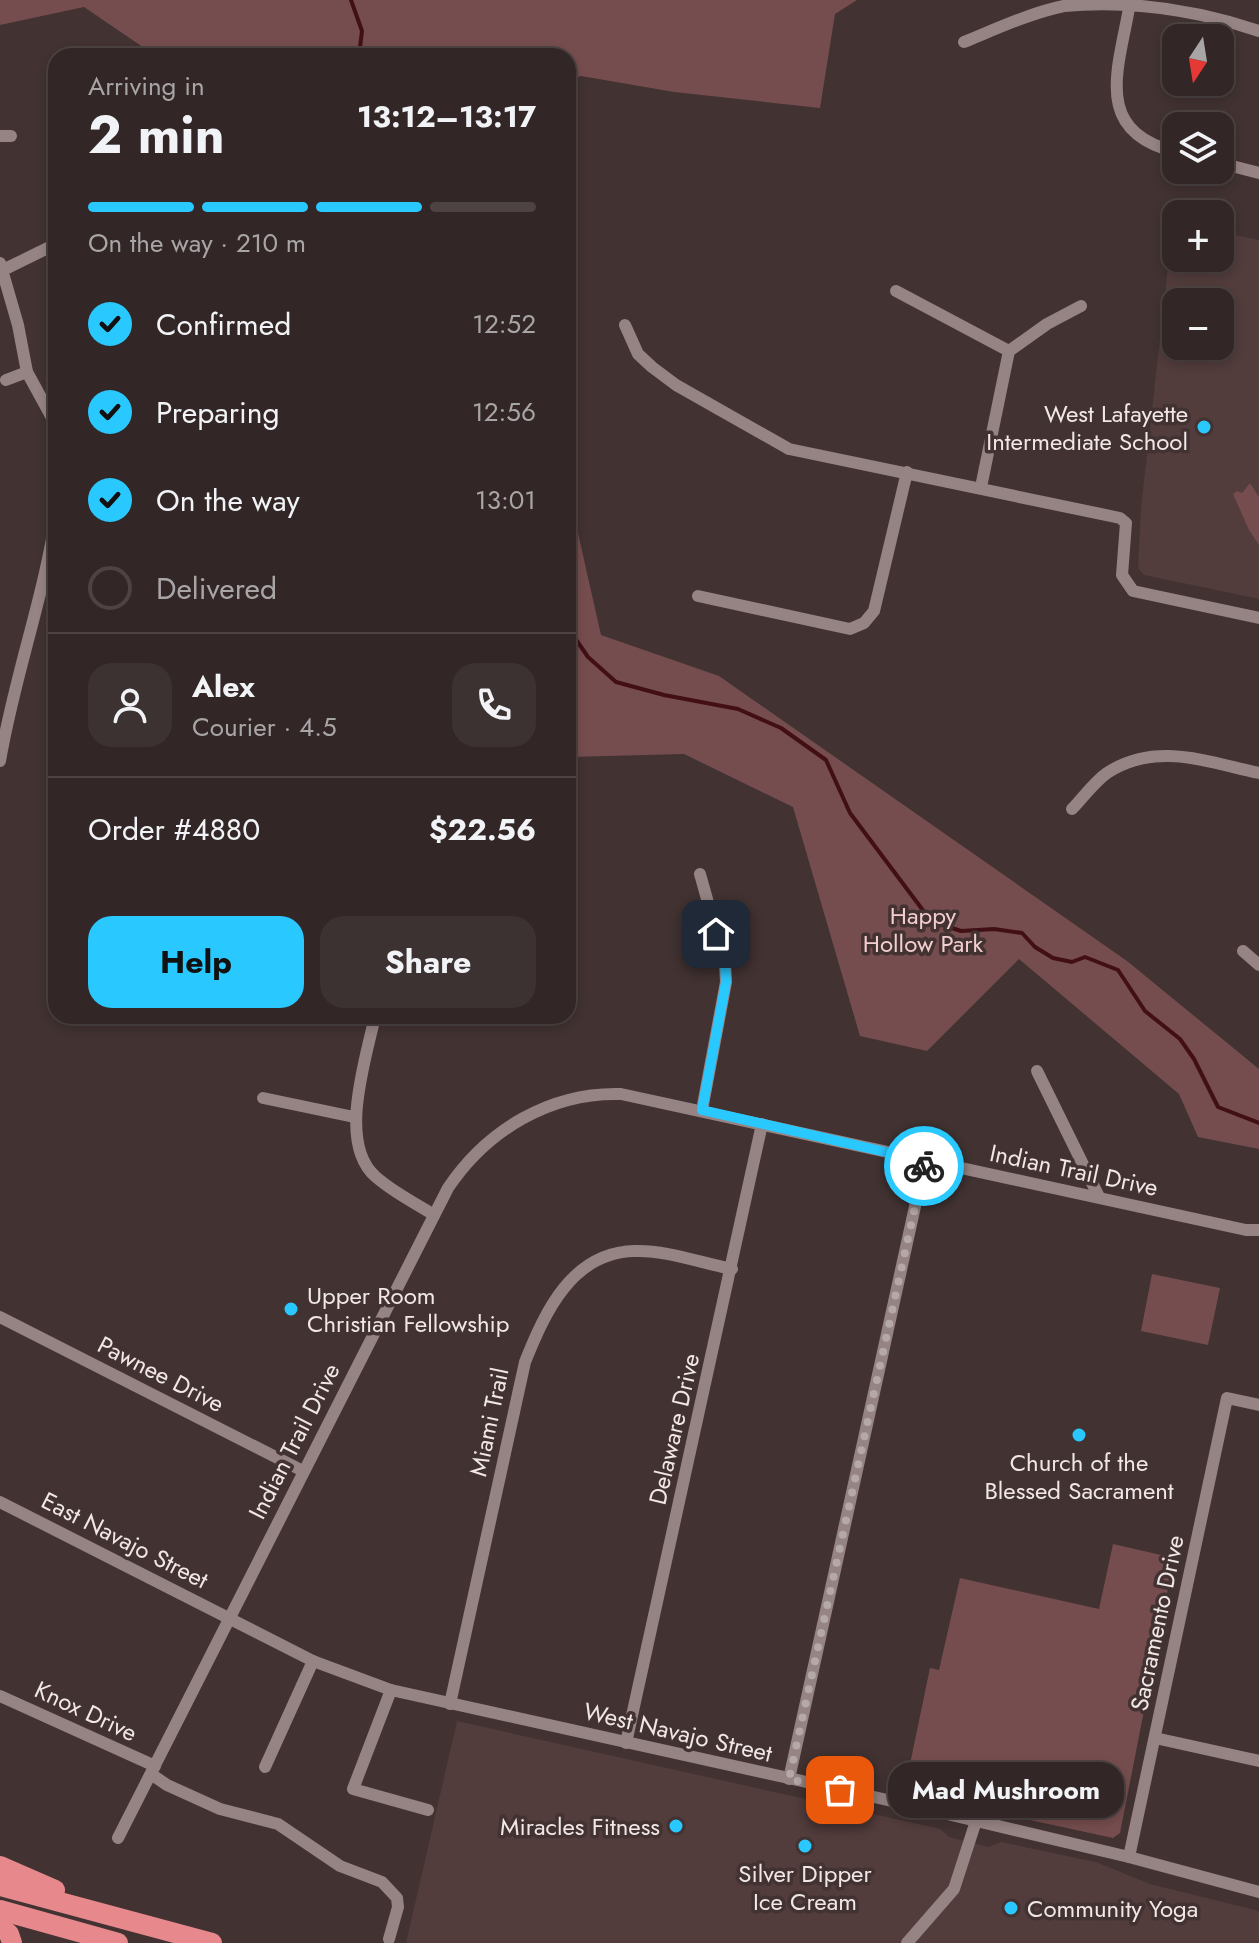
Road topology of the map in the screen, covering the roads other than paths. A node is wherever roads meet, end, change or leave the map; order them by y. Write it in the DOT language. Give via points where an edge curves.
graph roads {
  1 [pos="1130,3"];
  2 [pos="1259,31"];
  3 [pos="964,42"];
  4 [pos="1162,149"];
  5 [pos="1234,167"];
  6 [pos="1259,173"];
  7 [pos="48,247"];
  8 [pos="1,266"];
  9 [pos="896,291"];
  10 [pos="1081,306"];
  11 [pos="625,325"];
  12 [pos="1009,351"];
  13 [pos="27,372"];
  14 [pos="6,380"];
  15 [pos="48,410"];
  16 [pos="907,472"];
  17 [pos="981,487"];
  18 [pos="48,559"];
  19 [pos="698,596"];
  20 [pos="1259,618"];
  21 [pos="0,761"];
  22 [pos="1259,773"];
  23 [pos="1072,809"];
  24 [pos="700,874"];
  25 [pos="1243,951"];
  26 [pos="1259,965"];
  27 [pos="373,1024"];
  28 [pos="1037,1071"];
  29 [pos="263,1098"];
  30 [pos="702,1110"];
  31 [pos="354,1117"];
  32 [pos="762,1124"];
  33 [pos="925,1161"];
  34 [pos="1099,1197"];
  35 [pos="434,1215"];
  36 [pos="1259,1230"];
  37 [pos="732,1269"];
  38 [pos="0,1317"];
  39 [pos="1259,1405"];
  40 [pos="303,1471"];
  41 [pos="0,1502"];
  42 [pos="229,1618"];
  43 [pos="313,1661"];
  44 [pos="391,1690"];
  45 [pos="0,1696"];
  46 [pos="450,1704"];
  47 [pos="1155,1738"];
  48 [pos="626,1743"];
  49 [pos="1259,1761"];
  50 [pos="265,1767"];
  51 [pos="153,1770"];
  52 [pos="789,1779"];
  53 [pos="428,1810"];
  54 [pos="976,1821"];
  55 [pos="118,1838"];
  56 [pos="1129,1857"];
  57 [pos="0,1866"];
  58 [pos="0,1886"];
  59 [pos="1259,1892"];
  60 [pos="0,1910"];
  61 [pos="106,1913"];
  62 [pos="0,1926"];
  63 [pos="389,1939"];
  64 [pos="101,1941"];
  65 [pos="12,1943"];
  66 [pos="212,1943"];
  67 [pos="907,1943"];
  1 -- 2 [label="street" via="1180,8"];
  1 -- 3 [label="street" via="1061,7"];
  1 -- 4 [label="street" via="1115,93 1129,129"];
  5 -- 6 [label="street"];
  7 -- 8 [label="street"];
  8 -- 13 [label="street"];
  9 -- 12 [label="street"];
  10 -- 12 [label="street"];
  11 -- 16 [label="street" via="638,354 652,367 789,449"];
  12 -- 17 [label="street"];
  13 -- 14 [label="street"];
  13 -- 15 [label="street"];
  16 -- 17 [label="street"];
  16 -- 19 [label="street" via="874,611 864,623 850,629"];
  17 -- 20 [label="street" via="1120,518 1127,532 1122,575 1133,591"];
  18 -- 21 [label="street"];
  22 -- 23 [label="street" via="1156,754 1105,774"];
  24 -- 30 [label="street" via="726,982"];
  25 -- 26 [label="street"];
  27 -- 31 [label="street"];
  28 -- 34 [label="street"];
  29 -- 31 [label="street"];
  30 -- 32 [label="street, Indian Trail Drive"];
  30 -- 35 [label="street, Indian Trail Drive" via="621,1094 551,1103 470,1158"];
  31 -- 35 [label="street" via="365,1164"];
  32 -- 33 [label="street, Indian Trail Drive"];
  32 -- 37 [label="street, Delaware Drive"];
  33 -- 34 [label="street, Indian Trail Drive"];
  33 -- 52 [label="street"];
  34 -- 36 [label="street, Indian Trail Drive"];
  35 -- 40 [label="street, Indian Trail Drive"];
  37 -- 46 [label="street, Miami Trail" via="635,1251 591,1263 560,1290 525,1362"];
  37 -- 48 [label="street, Delaware Drive"];
  38 -- 40 [label="street, Pawnee Drive"];
  39 -- 47 [label="street, Sacramento Drive" via="1227,1398"];
  40 -- 42 [label="street, Indian Trail Drive"];
  41 -- 42 [label="street, East Navajo Street"];
  42 -- 43 [label="street, West Navajo Street"];
  42 -- 51 [label="street, Indian Trail Drive"];
  43 -- 44 [label="street, West Navajo Street"];
  43 -- 50 [label="street"];
  44 -- 46 [label="street, West Navajo Street"];
  44 -- 53 [label="street" via="353,1789"];
  45 -- 51 [label="street, Knox Drive"];
  46 -- 48 [label="street, West Navajo Street"];
  47 -- 49 [label="street"];
  47 -- 56 [label="street, Sacramento Drive"];
  48 -- 52 [label="street, West Navajo Street"];
  51 -- 55 [label="street, Indian Trail Drive"];
  51 -- 63 [label="street, Knox Drive" via="167,1785 220,1809 278,1824 340,1866 382,1882 397,1898 397,1919"];
  52 -- 54 [label="street, West Navajo Street"];
  54 -- 56 [label="street, West Navajo Street"];
  54 -- 67 [label="street" via="954,1889"];
  56 -- 59 [label="street, West Navajo Street"];
  57 -- 61 [label="highway"];
  58 -- 61 [label="highway"];
  60 -- 64 [label="highway"];
  61 -- 66 [label="highway"];
  62 -- 65 [label="highway"];
}
